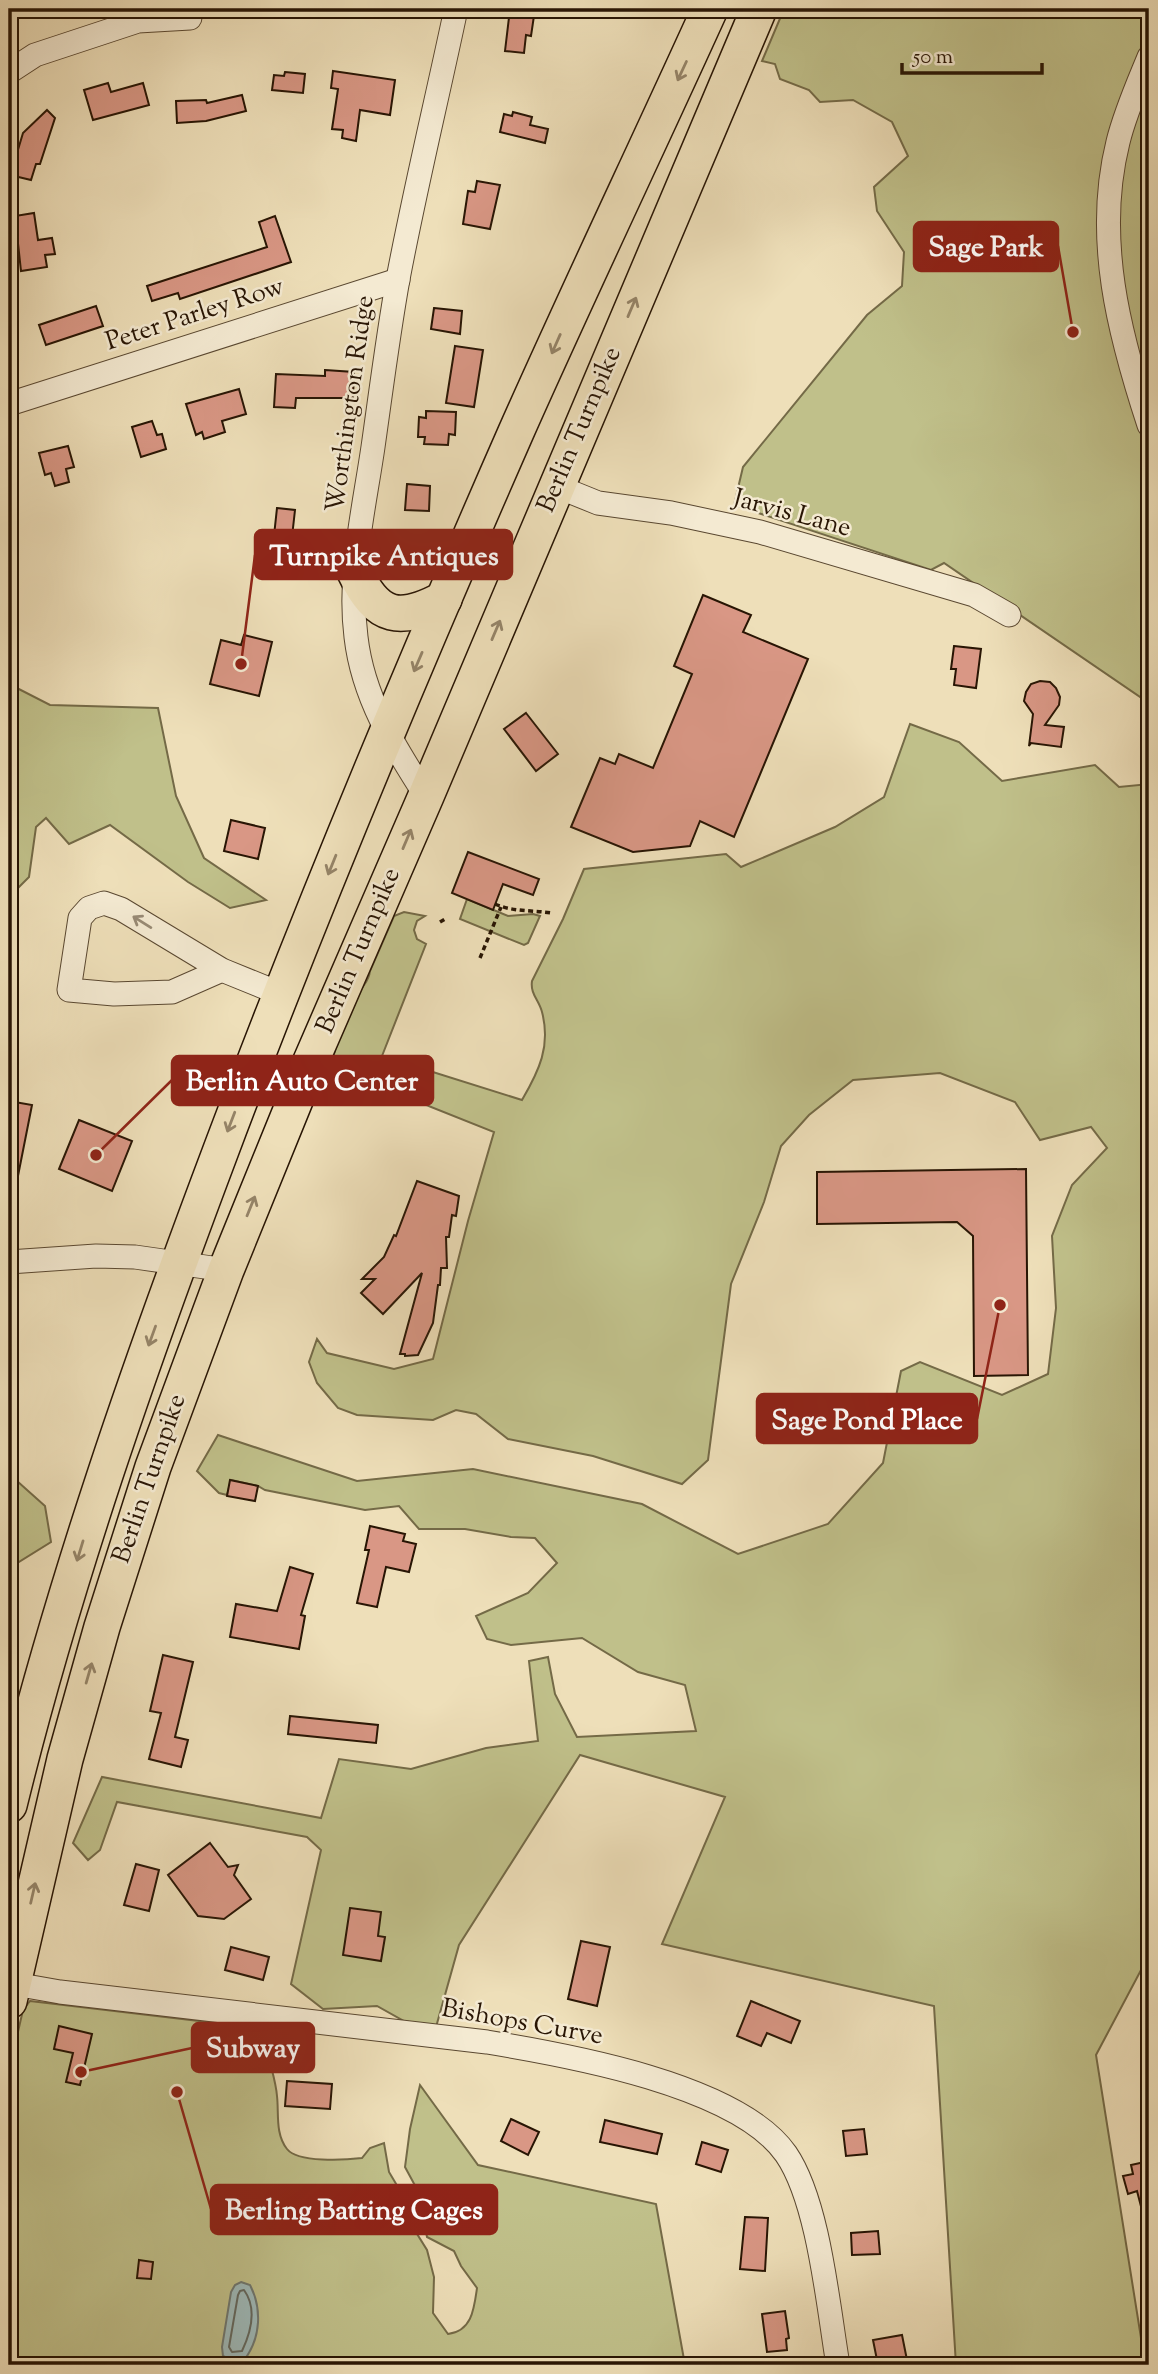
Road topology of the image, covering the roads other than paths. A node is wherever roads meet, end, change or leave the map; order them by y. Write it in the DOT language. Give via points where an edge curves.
graph roads {
  1 [pos="456,9"];
  2 [pos="710,9"];
  3 [pos="760,9"];
  4 [pos="190,18"];
  5 [pos="1149,57"];
  6 [pos="9,72"];
  7 [pos="398,280"];
  8 [pos="9,404"];
  9 [pos="1149,425"];
  10 [pos="556,486"];
  11 [pos="355,572"];
  12 [pos="444,599"];
  13 [pos="1009,615"];
  14 [pos="387,734"];
  15 [pos="426,796"];
  16 [pos="181,945"];
  17 [pos="222,970"];
  18 [pos="184,986"];
  19 [pos="281,993"];
  20 [pos="9,1262"];
  21 [pos="179,1262"];
  22 [pos="226,1270"];
  23 [pos="9,1805"];
  24 [pos="10,1989"];
  25 [pos="838,2365"];
  1 -- 7 [label="street, Worthington Ridge"];
  2 -- 12 [label="highway, Berlin Turnpike, one-way"];
  10 -- 3 [label="highway, Berlin Turnpike, one-way"];
  4 -- 6 [label="street" via="138,21 35,55"];
  5 -- 9 [label="street" via="1118,141 1108,211 1114,298"];
  7 -- 8 [label="street, Peter Parley Row"];
  7 -- 11 [label="street, Worthington Ridge"];
  10 -- 13 [label="street, Jarvis Lane" via="598,503 761,532 974,595"];
  15 -- 10 [label="highway, Berlin Turnpike, one-way"];
  11 -- 12 [label="highway" via="377,606 392,612 409,614"];
  11 -- 14 [label="street, Worthington Ridge" via="360,659"];
  12 -- 14 [label="highway, Berlin Turnpike, one-way"];
  14 -- 15 [label="street, Worthington Ridge"];
  14 -- 19 [label="highway, Berlin Turnpike, one-way"];
  22 -- 15 [label="highway, Berlin Turnpike, one-way"];
  16 -- 17 [label="street"];
  16 -- 18 [label="street" via="188,968"];
  16 -- 18 [label="street, one-way" via="121,909 104,903 89,908 80,918 69,990 154,993"];
  17 -- 18 [label="street"];
  17 -- 19 [label="street"];
  19 -- 21 [label="highway, Berlin Turnpike, one-way"];
  20 -- 21 [label="street" via="96,1256"];
  21 -- 22 [label="street"];
  21 -- 23 [label="highway, Berlin Turnpike, one-way" via="80,1550"];
  24 -- 22 [label="highway, Berlin Turnpike, one-way" via="65,1759 109,1603 170,1418"];
  24 -- 25 [label="street, Bishops Curve" via="487,2042 548,2052 662,2081 706,2098 768,2134 798,2177 809,2205"];
}
